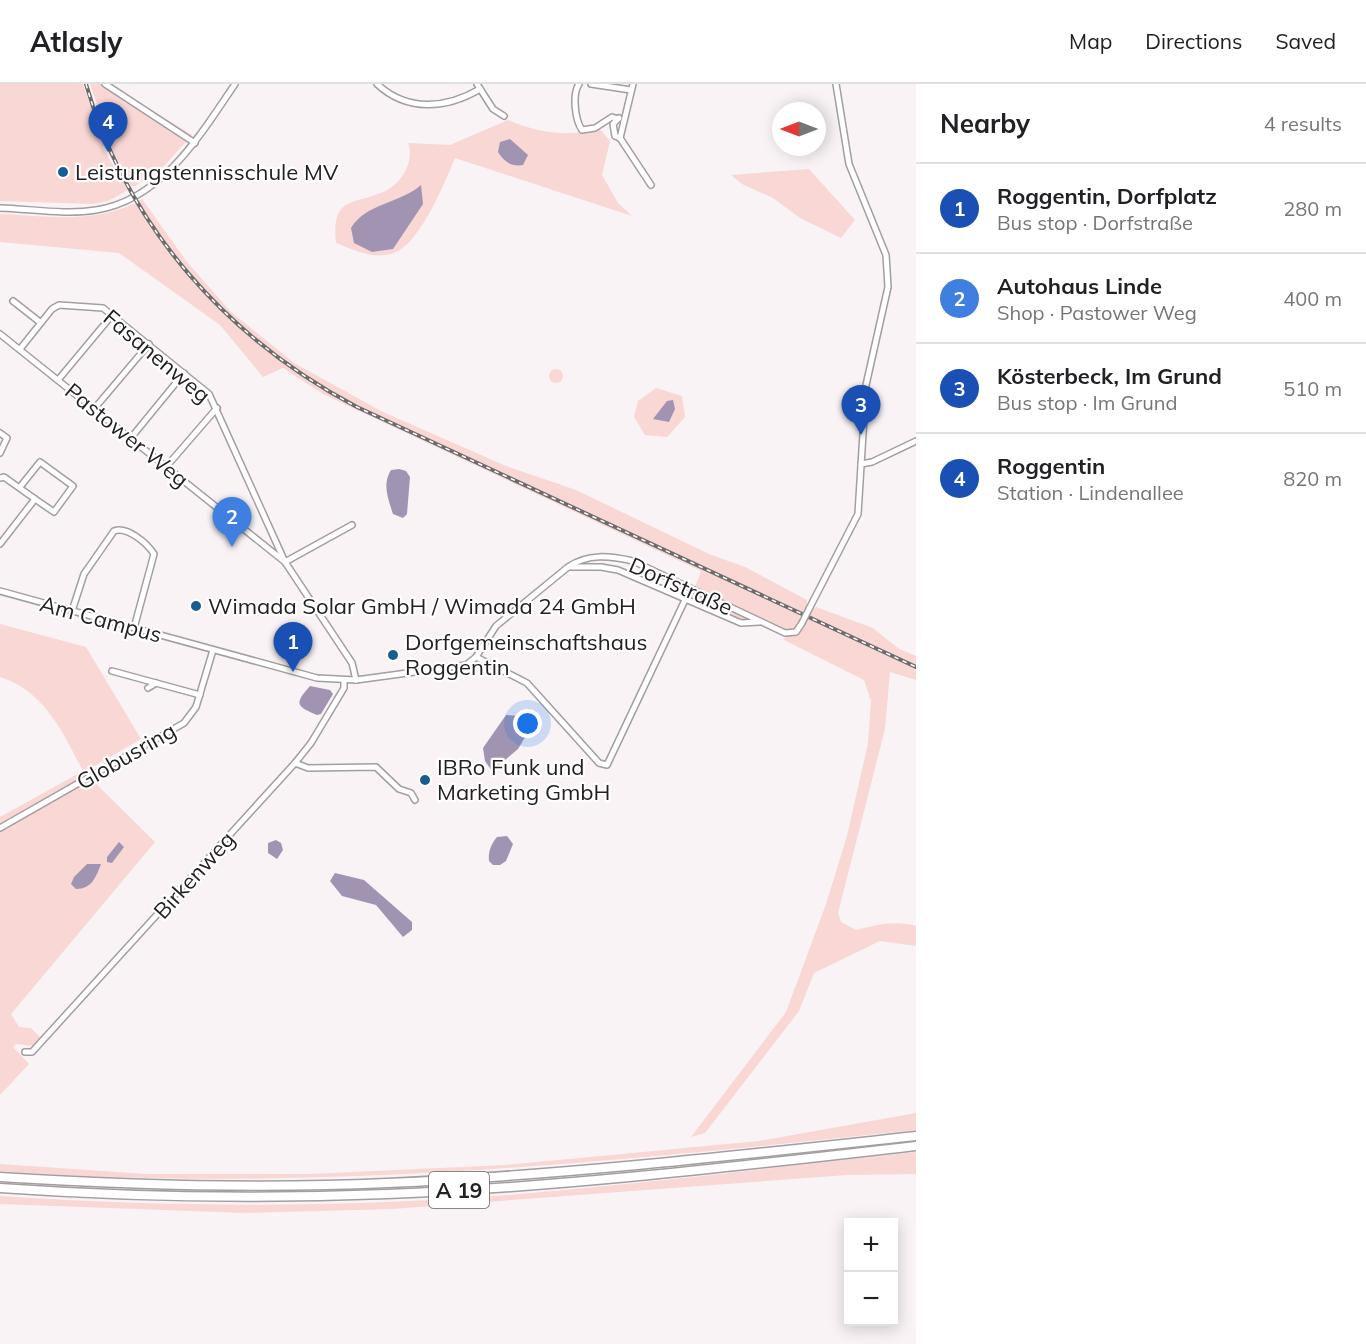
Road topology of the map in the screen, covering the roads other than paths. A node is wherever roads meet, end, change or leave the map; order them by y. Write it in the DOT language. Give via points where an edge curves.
graph roads {
  1 [pos="105,84"];
  2 [pos="234,84"];
  3 [pos="377,84"];
  4 [pos="388,84"];
  5 [pos="579,84"];
  6 [pos="591,84"];
  7 [pos="836,84"];
  8 [pos="478,87"];
  9 [pos="632,87"];
  10 [pos="384,91"];
  11 [pos="626,114"];
  12 [pos="504,116"];
  13 [pos="618,119"];
  14 [pos="621,138"];
  15 [pos="195,143"];
  16 [pos="651,185"];
  17 [pos="0,208"];
  18 [pos="13,301"];
  19 [pos="113,314"];
  20 [pos="40,323"];
  21 [pos="0,334"];
  22 [pos="148,344"];
  23 [pos="20,350"];
  24 [pos="184,373"];
  25 [pos="58,380"];
  26 [pos="217,408"];
  27 [pos="94,409"];
  28 [pos="0,433"];
  29 [pos="130,439"];
  30 [pos="916,441"];
  31 [pos="0,453"];
  32 [pos="861,464"];
  33 [pos="166,467"];
  34 [pos="0,478"];
  35 [pos="20,487"];
  36 [pos="35,499"];
  37 [pos="352,525"];
  38 [pos="0,544"];
  39 [pos="285,562"];
  40 [pos="568,567"];
  41 [pos="0,591"];
  42 [pos="685,600"];
  43 [pos="72,611"];
  44 [pos="759,622"];
  45 [pos="134,628"];
  46 [pos="213,650"];
  47 [pos="476,657"];
  48 [pos="112,670"];
  49 [pos="344,681"];
  50 [pos="356,681"];
  51 [pos="156,683"];
  52 [pos="148,688"];
  53 [pos="200,695"];
  54 [pos="295,763"];
  55 [pos="415,800"];
  56 [pos="0,828"];
  57 [pos="25,1052"];
  58 [pos="916,1136"];
  59 [pos="916,1146"];
  60 [pos="0,1177"];
  61 [pos="0,1188"];
  1 -- 15 [label="street"];
  2 -- 15 [label="street"];
  3 -- 10 [label="street"];
  4 -- 10 [label="street"];
  5 -- 13 [label="street" via="575,92 582,130 595,128 612,117"];
  6 -- 9 [label="street"];
  7 -- 32 [label="street" via="849,164 888,266 886,297 866,385"];
  8 -- 10 [label="street" via="460,100 435,105 406,102"];
  8 -- 12 [label="street" via="493,109"];
  9 -- 11 [label="street"];
  11 -- 13 [label="street"];
  11 -- 14 [label="street"];
  13 -- 14 [label="street" via="612,130"];
  14 -- 16 [label="street"];
  15 -- 17 [label="street" via="170,170 110,207 86,211"];
  18 -- 20 [label="street"];
  19 -- 20 [label="street, Fasanenweg" via="93,307 59,305"];
  19 -- 22 [label="street, Fasanenweg"];
  19 -- 25 [label="street"];
  20 -- 23 [label="street, Fasanenweg"];
  21 -- 23 [label="street, Pastower Weg"];
  22 -- 24 [label="street, Fasanenweg"];
  22 -- 27 [label="street"];
  23 -- 25 [label="street, Pastower Weg"];
  24 -- 26 [label="street, Fasanenweg" via="209,394"];
  24 -- 29 [label="street"];
  25 -- 27 [label="street, Pastower Weg"];
  26 -- 33 [label="street"];
  26 -- 39 [label="street, Fasanenweg"];
  27 -- 29 [label="street, Pastower Weg"];
  28 -- 31 [label="street" via="7,438"];
  29 -- 33 [label="street, Pastower Weg"];
  30 -- 32 [label="street"];
  32 -- 44 [label="street, Dorfstraße, bridge" via="858,513 802,623 796,632 785,633"];
  33 -- 39 [label="street, Pastower Weg"];
  34 -- 35 [label="street"];
  35 -- 36 [label="street"];
  35 -- 36 [label="street" via="40,462 73,486 54,512"];
  36 -- 38 [label="street"];
  37 -- 39 [label="street"];
  39 -- 50 [label="street, Pastower Weg" via="352,663"];
  40 -- 42 [label="street, Dorfstraße" via="618,570"];
  40 -- 44 [label="street, Dorfstraße" via="590,557 633,561"];
  40 -- 47 [label="street, Dorfstraße" via="496,626"];
  41 -- 43 [label="street, Am Campus"];
  42 -- 44 [label="street, Dorfstraße" via="741,622"];
  42 -- 47 [label="street, Dorfstraße" via="607,765 599,763 527,683"];
  43 -- 45 [label="street, Am Campus"];
  43 -- 45 [label="street" via="84,574 120,528 154,554"];
  45 -- 46 [label="street, Am Campus"];
  46 -- 49 [label="street" via="317,678"];
  46 -- 53 [label="street, Globusring"];
  47 -- 50 [label="street" via="458,668"];
  48 -- 51 [label="street"];
  49 -- 50 [label="street"];
  49 -- 54 [label="street, Birkenweg" via="344,688 319,731"];
  51 -- 52 [label="street"];
  51 -- 53 [label="street"];
  53 -- 56 [label="street, Globusring" via="191,715 177,728"];
  54 -- 55 [label="street" via="308,768 376,767"];
  54 -- 57 [label="street, Birkenweg" via="33,1052"];
  58 -- 60 [label="highway, A 19" via="610,1167 386,1183 169,1185"];
  59 -- 61 [label="highway, A 19" via="610,1178 389,1194 181,1196"];
}
